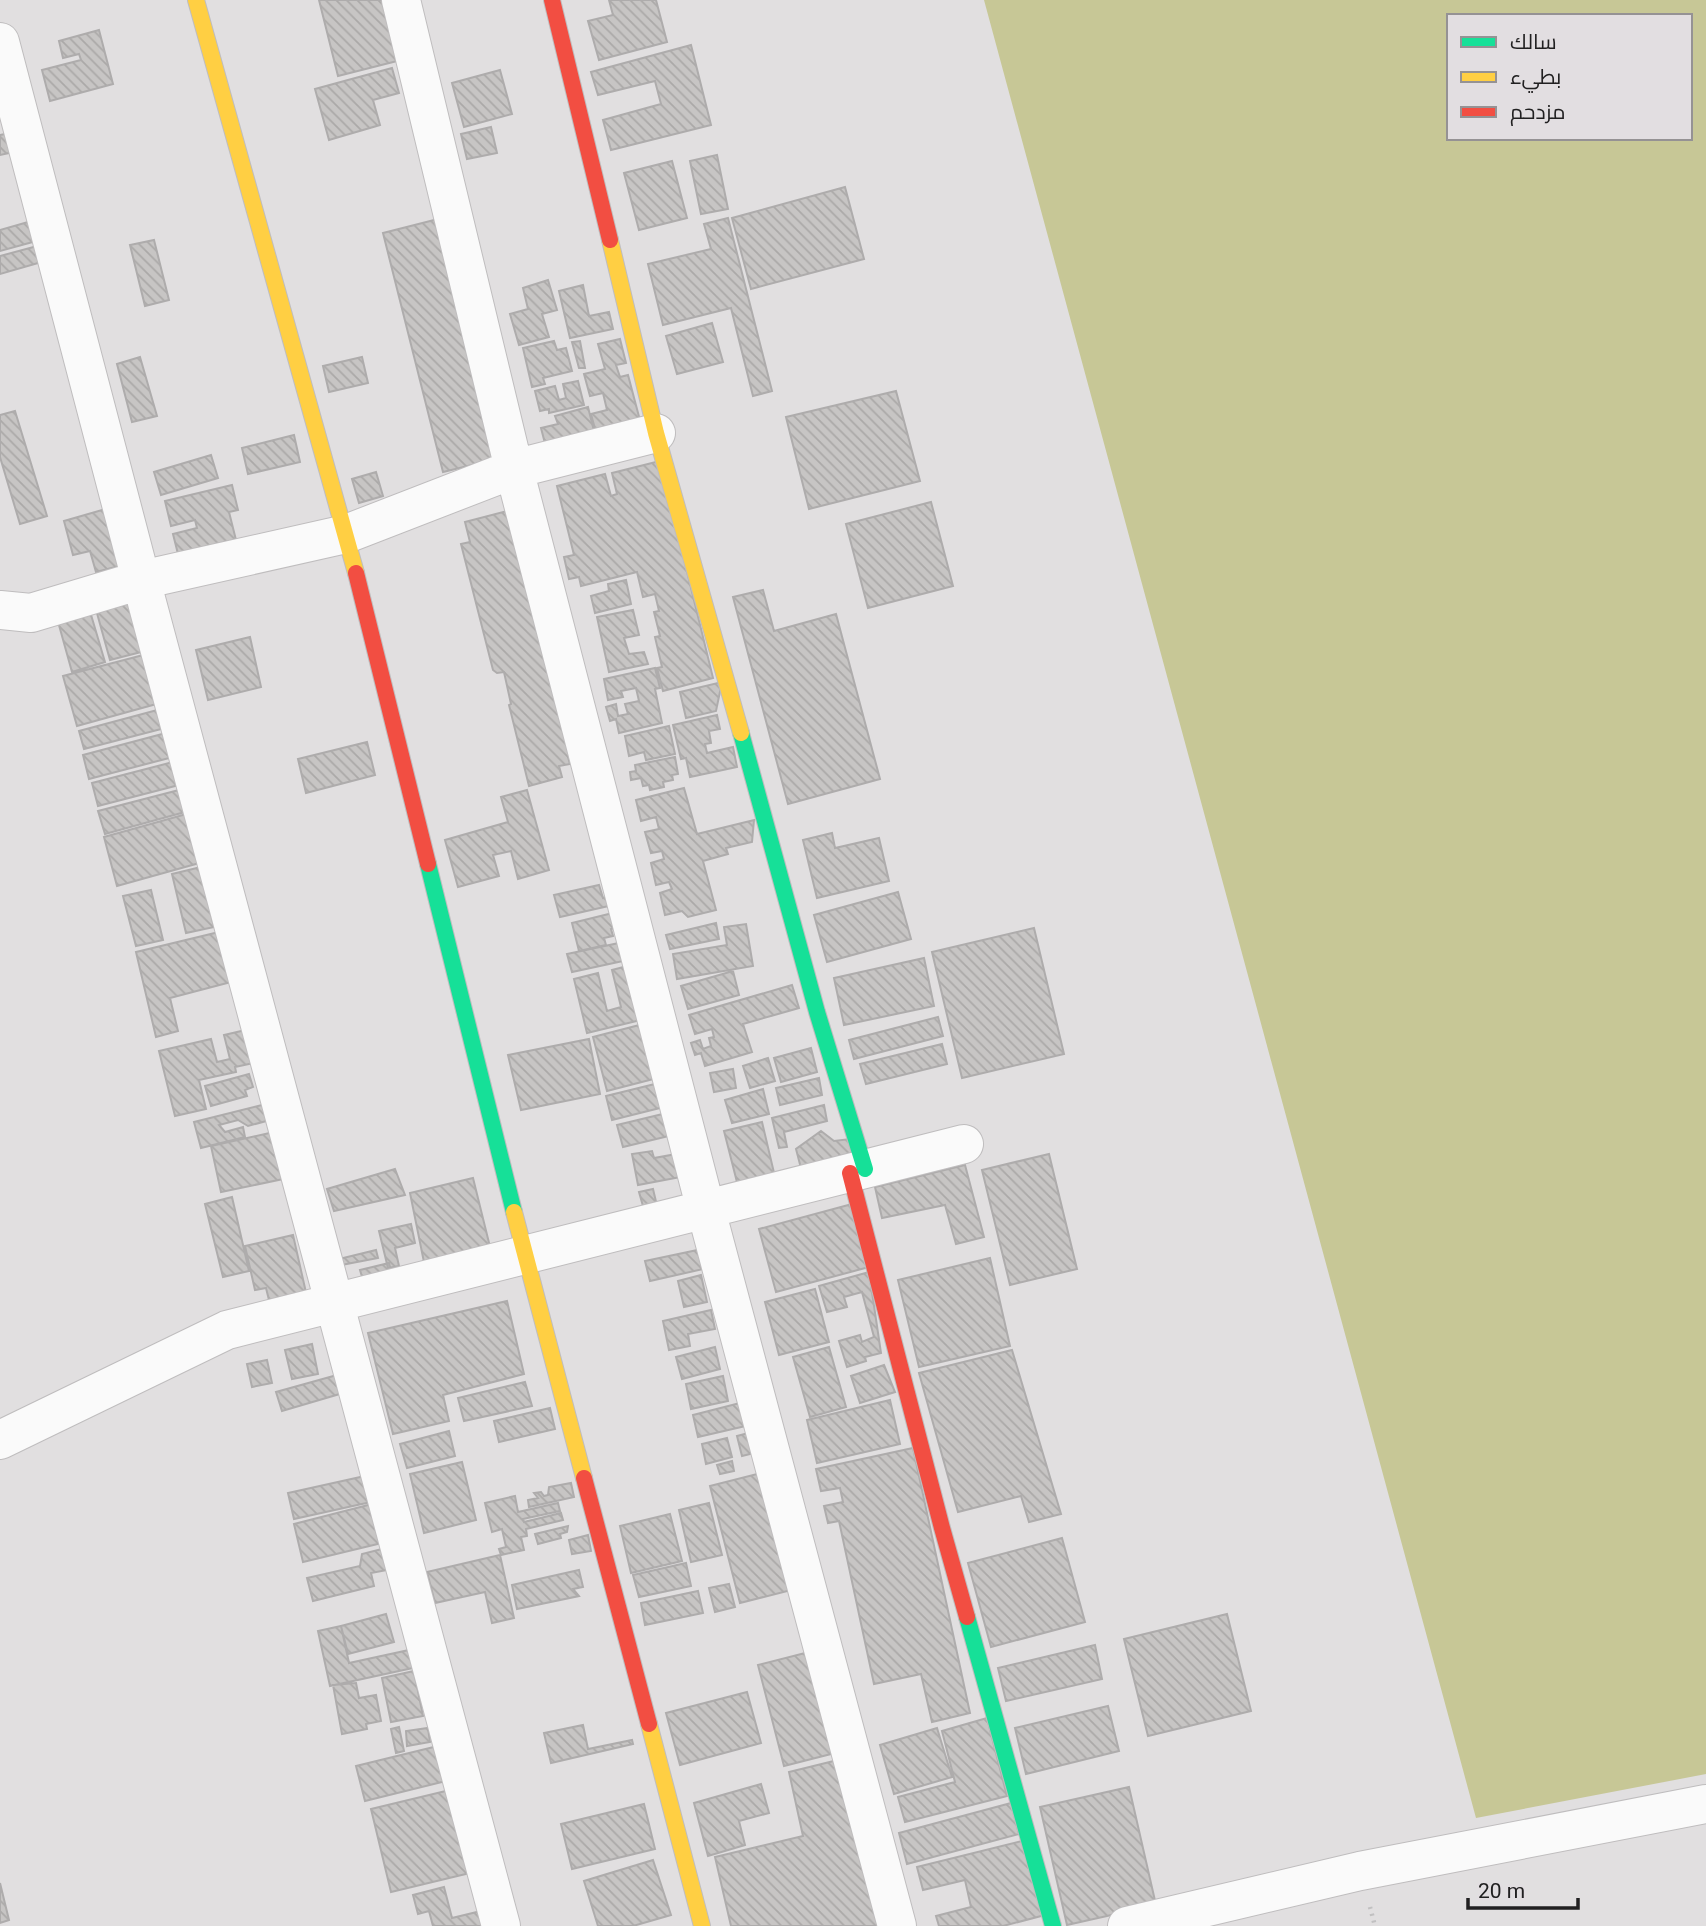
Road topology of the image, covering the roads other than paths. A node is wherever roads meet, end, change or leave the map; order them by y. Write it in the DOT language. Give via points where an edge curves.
graph roads {
  1 [pos="196,0"];
  2 [pos="401,0"];
  3 [pos="552,0"];
  4 [pos="0,41"];
  5 [pos="656,433"];
  6 [pos="514,469"];
  7 [pos="346,534"];
  8 [pos="141,580"];
  9 [pos="0,610"];
  10 [pos="964,1144"];
  11 [pos="858,1171"];
  12 [pos="706,1210"];
  13 [pos="525,1256"];
  14 [pos="335,1303"];
  15 [pos="0,1440"];
  16 [pos="1706,1804"];
  17 [pos="501,1926"];
  18 [pos="702,1926"];
  19 [pos="897,1926"];
  20 [pos="1053,1926"];
  21 [pos="1127,1926"];
  1 -- 7 [label="street"];
  2 -- 6 [label="street"];
  3 -- 5 [label="street"];
  4 -- 8 [label="street"];
  5 -- 6 [label="street"];
  5 -- 11 [label="street"];
  6 -- 7 [label="street"];
  6 -- 12 [label="street"];
  7 -- 8 [label="street"];
  7 -- 13 [label="street"];
  8 -- 9 [label="street" via="31,613"];
  8 -- 14 [label="street"];
  10 -- 11 [label="street"];
  11 -- 12 [label="street"];
  11 -- 20 [label="street" via="942,1528"];
  12 -- 13 [label="street"];
  12 -- 19 [label="street"];
  13 -- 14 [label="street"];
  13 -- 18 [label="street"];
  14 -- 15 [label="street" via="227,1330"];
  14 -- 17 [label="street"];
  16 -- 21 [label="street" via="1360,1871"];
}
